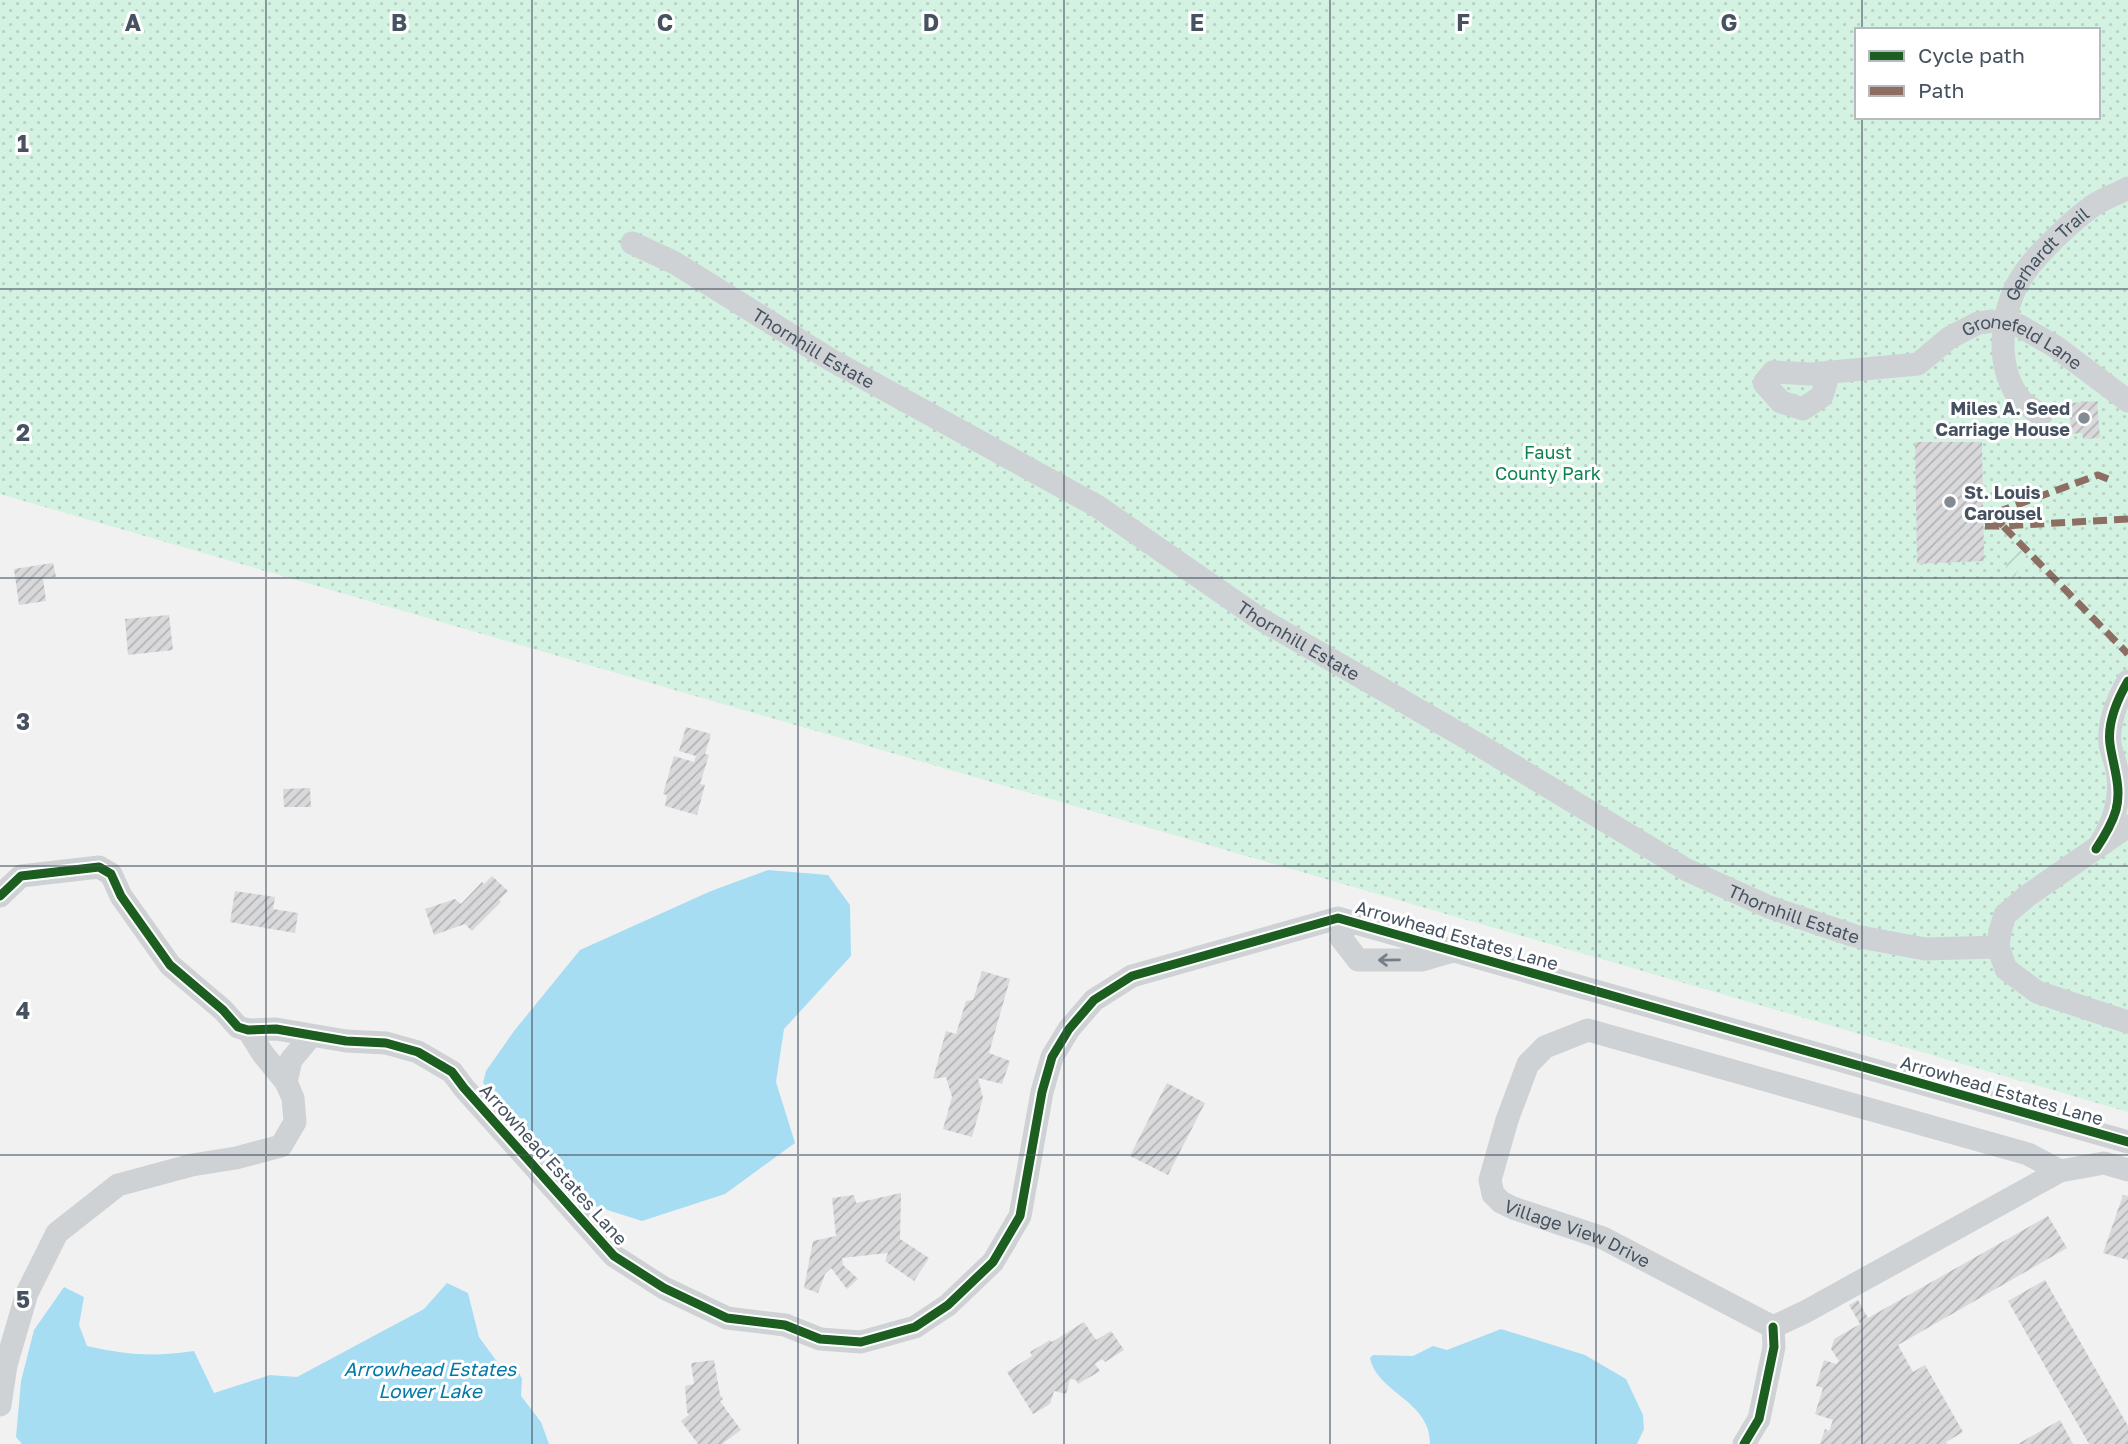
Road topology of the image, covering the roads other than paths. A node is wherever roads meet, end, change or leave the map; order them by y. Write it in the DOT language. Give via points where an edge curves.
graph roads {
  1 [pos="2128,188"];
  2 [pos="632,243"];
  3 [pos="2006,323"];
  4 [pos="1829,372"];
  5 [pos="2128,401"];
  6 [pos="2041,415"];
  7 [pos="2128,681"];
  8 [pos="2128,826"];
  9 [pos="2096,849"];
  10 [pos="0,895"];
  11 [pos="1353,922"];
  12 [pos="1998,947"];
  13 [pos="1456,950"];
  14 [pos="2128,1023"];
  15 [pos="248,1030"];
  16 [pos="311,1036"];
  17 [pos="286,1082"];
  18 [pos="2121,1140"];
  19 [pos="2104,1163"];
  20 [pos="2128,1170"];
  21 [pos="2060,1171"];
  22 [pos="1773,1327"];
  23 [pos="0,1405"];
  24 [pos="1744,1444"];
  1 -- 3 [label="street, Gerhardt Trail" via="2094,205 2025,272"];
  2 -- 12 [label="street, Thornhill Estate" via="675,263 831,360 1097,506 1257,617 1687,870 1769,907 1855,936 1925,949"];
  3 -- 4 [label="street, Gronefeld Lane" via="1978,323 1949,338 1918,364"];
  3 -- 5 [label="street, Gronefeld Lane" via="2056,347"];
  3 -- 6 [label="street, Gerhardt Trail" via="2003,355 2007,377 2021,400"];
  7 -- 9 [label="street" via="2115,705 2110,742 2118,777 2117,808"];
  8 -- 9 [label="street"];
  9 -- 12 [label="street" via="2005,915"];
  10 -- 15 [label="street" via="21,876 99,867 111,874 170,965 238,1027"];
  11 -- 13 [label="street, Arrowhead Estates Lane"];
  13 -- 11 [label="street, one-way" via="1422,960 1358,960 1341,938"];
  11 -- 16 [label="street, Arrowhead Estates Lane" via="1338,918 1132,976 1094,1000 1052,1057 1020,1216 993,1262 948,1304 915,1326 861,1342 820,1339 785,1325 727,1318 664,1288 614,1256 452,1072 418,1052 386,1043"];
  12 -- 14 [label="street" via="2006,969 2037,992"];
  13 -- 18 [label="street, Arrowhead Estates Lane"];
  15 -- 16 [label="street, Arrowhead Estates Lane" via="276,1029"];
  15 -- 17 [label="street"];
  16 -- 17 [label="street" via="291,1060"];
  17 -- 23 [label="street" via="295,1122 281,1146 118,1185 57,1233 27,1293 6,1365"];
  18 -- 19 [label="street"];
  19 -- 20 [label="street"];
  19 -- 21 [label="street"];
  21 -- 22 [label="street"];
  21 -- 22 [label="street, Village View Drive" via="2028,1154 1588,1030 1545,1047 1528,1064 1507,1119 1490,1180 1493,1194 1513,1208 1603,1238"];
  22 -- 24 [label="street" via="1774,1348 1759,1419"];
}
